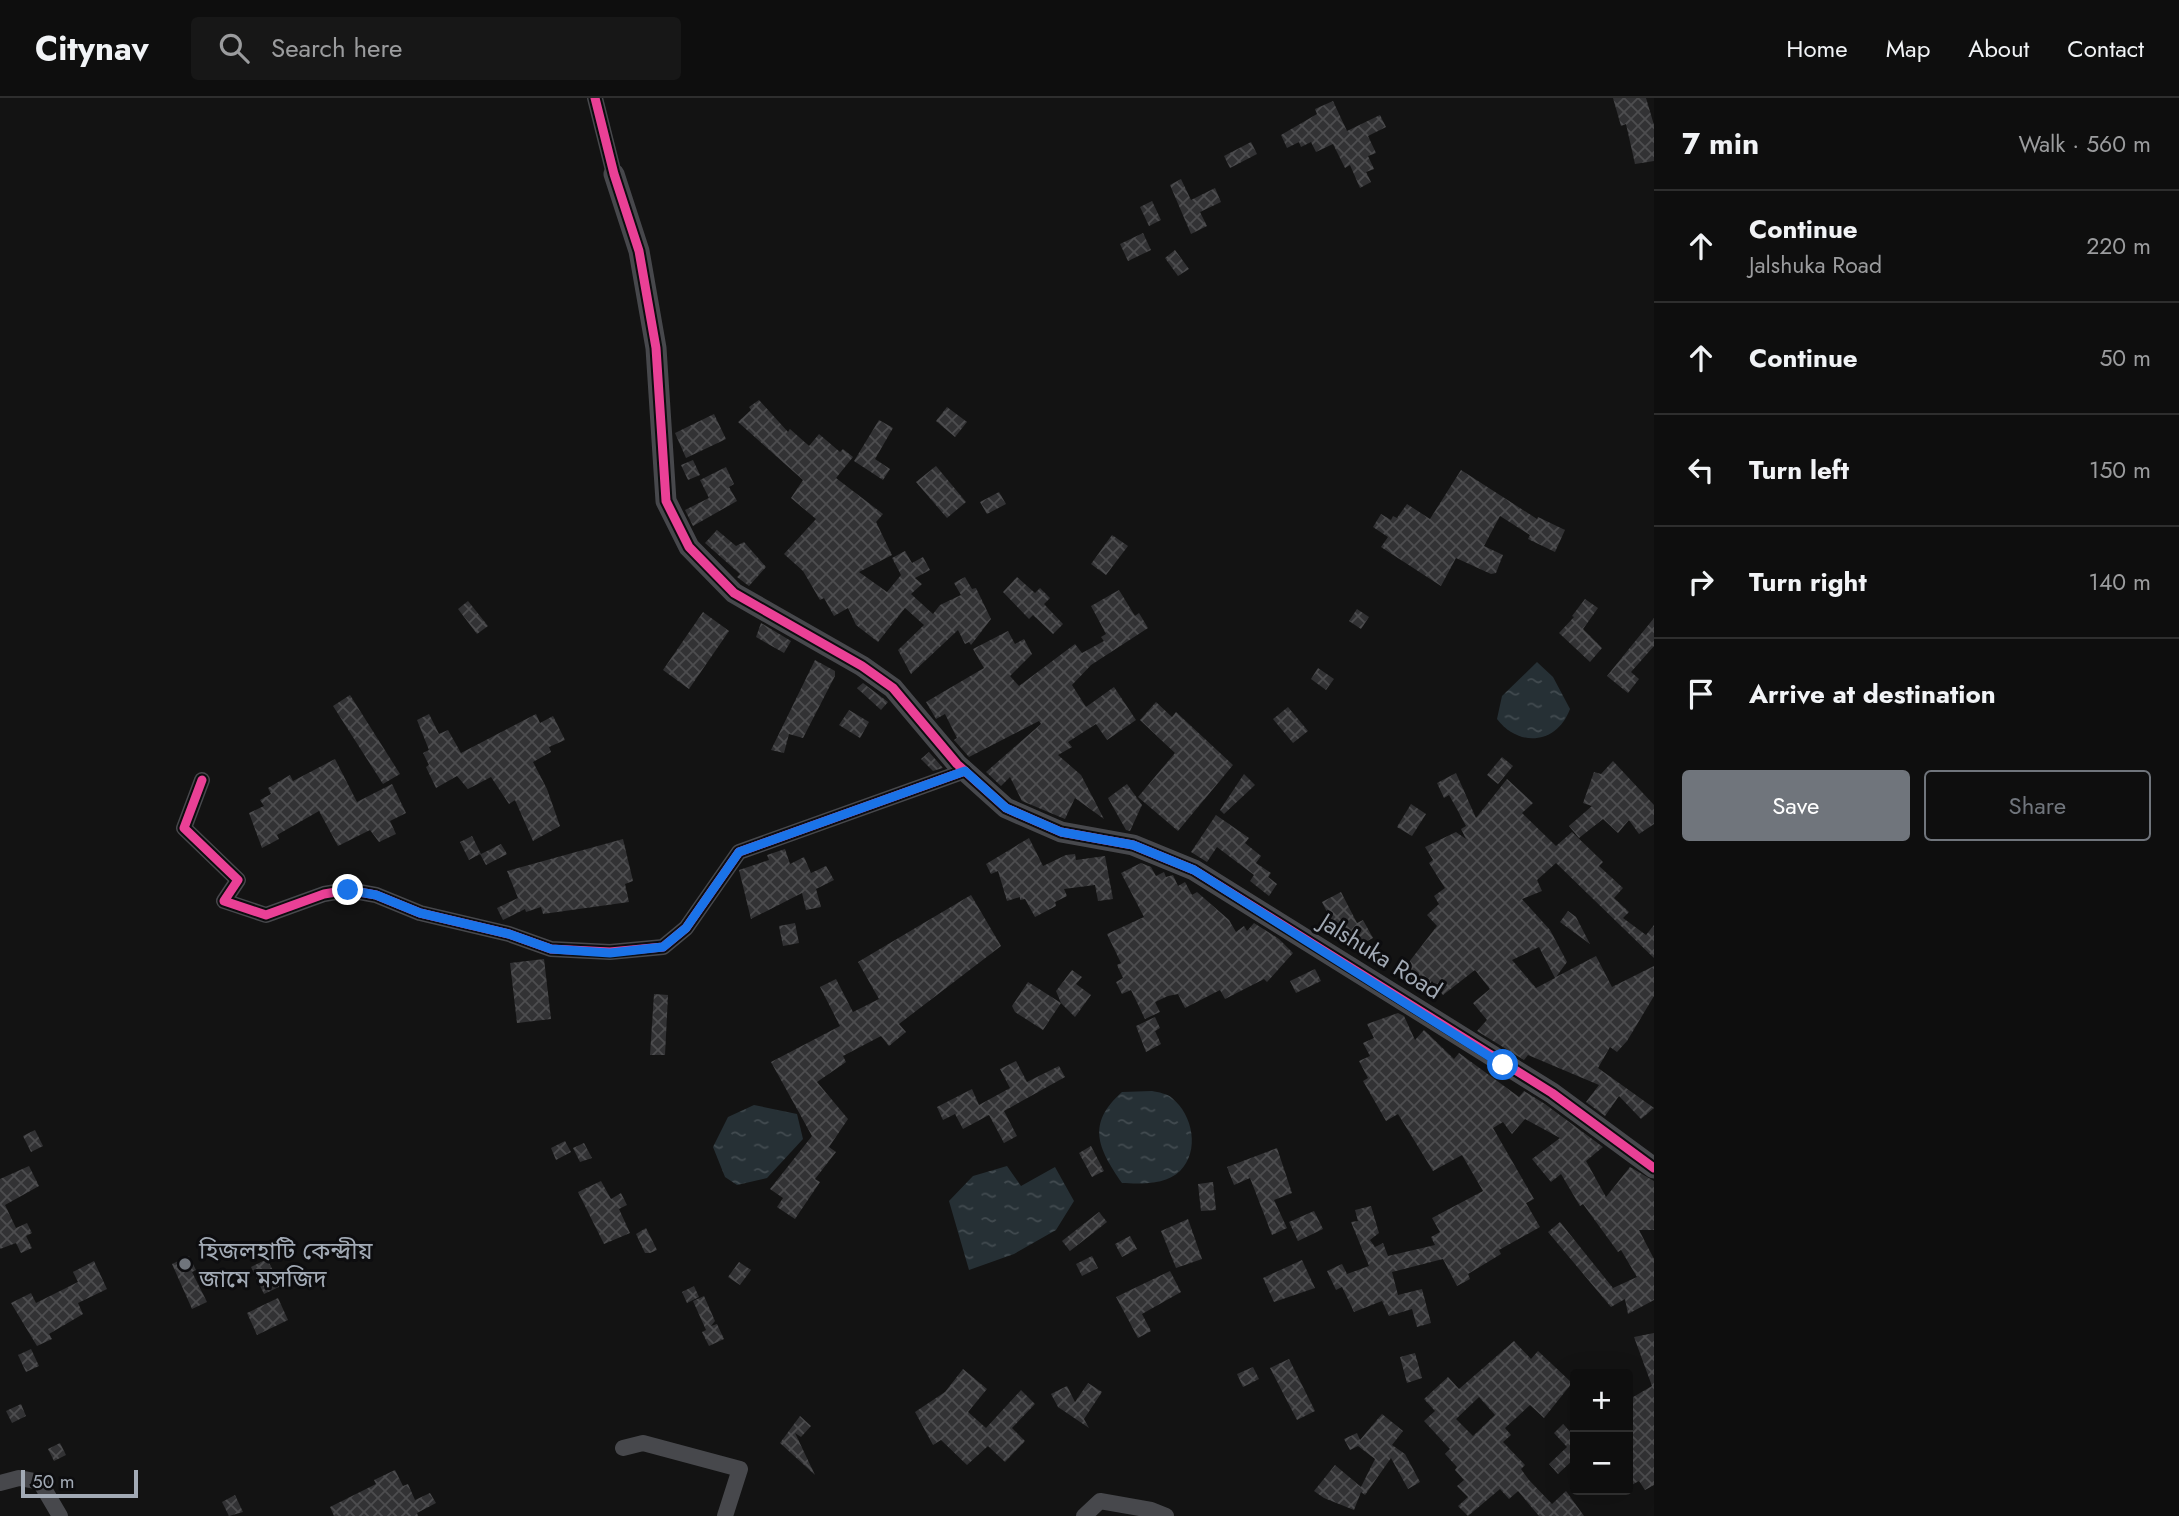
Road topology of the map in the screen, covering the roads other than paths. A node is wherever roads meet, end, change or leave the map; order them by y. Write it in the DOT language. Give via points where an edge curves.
graph roads {
  1 [pos="595,98"];
  2 [pos="614,174"];
  3 [pos="965,771"];
  4 [pos="202,780"];
  5 [pos="1654,1168"];
  6 [pos="622,1448"];
  7 [pos="0,1483"];
  8 [pos="60,1516"];
  9 [pos="725,1516"];
  10 [pos="1084,1516"];
  11 [pos="1166,1516"];
  1 -- 2 [label="street"];
  2 -- 3 [label="street, Jalshuka Road" via="639,251 656,348 666,501 688,547 734,593 892,688"];
  3 -- 4 [label="street" via="739,852 686,928 663,947 610,953 551,949 348,890 266,915 224,901 238,880 184,828"];
  3 -- 5 [label="street, Jalshuka Road" via="1006,808 1061,832 1133,845 1194,870 1552,1093"];
  6 -- 9 [label="street" via="643,1443 740,1469"];
  7 -- 8 [label="street" via="19,1478 40,1482"];
  10 -- 11 [label="street" via="1100,1502"];
}
